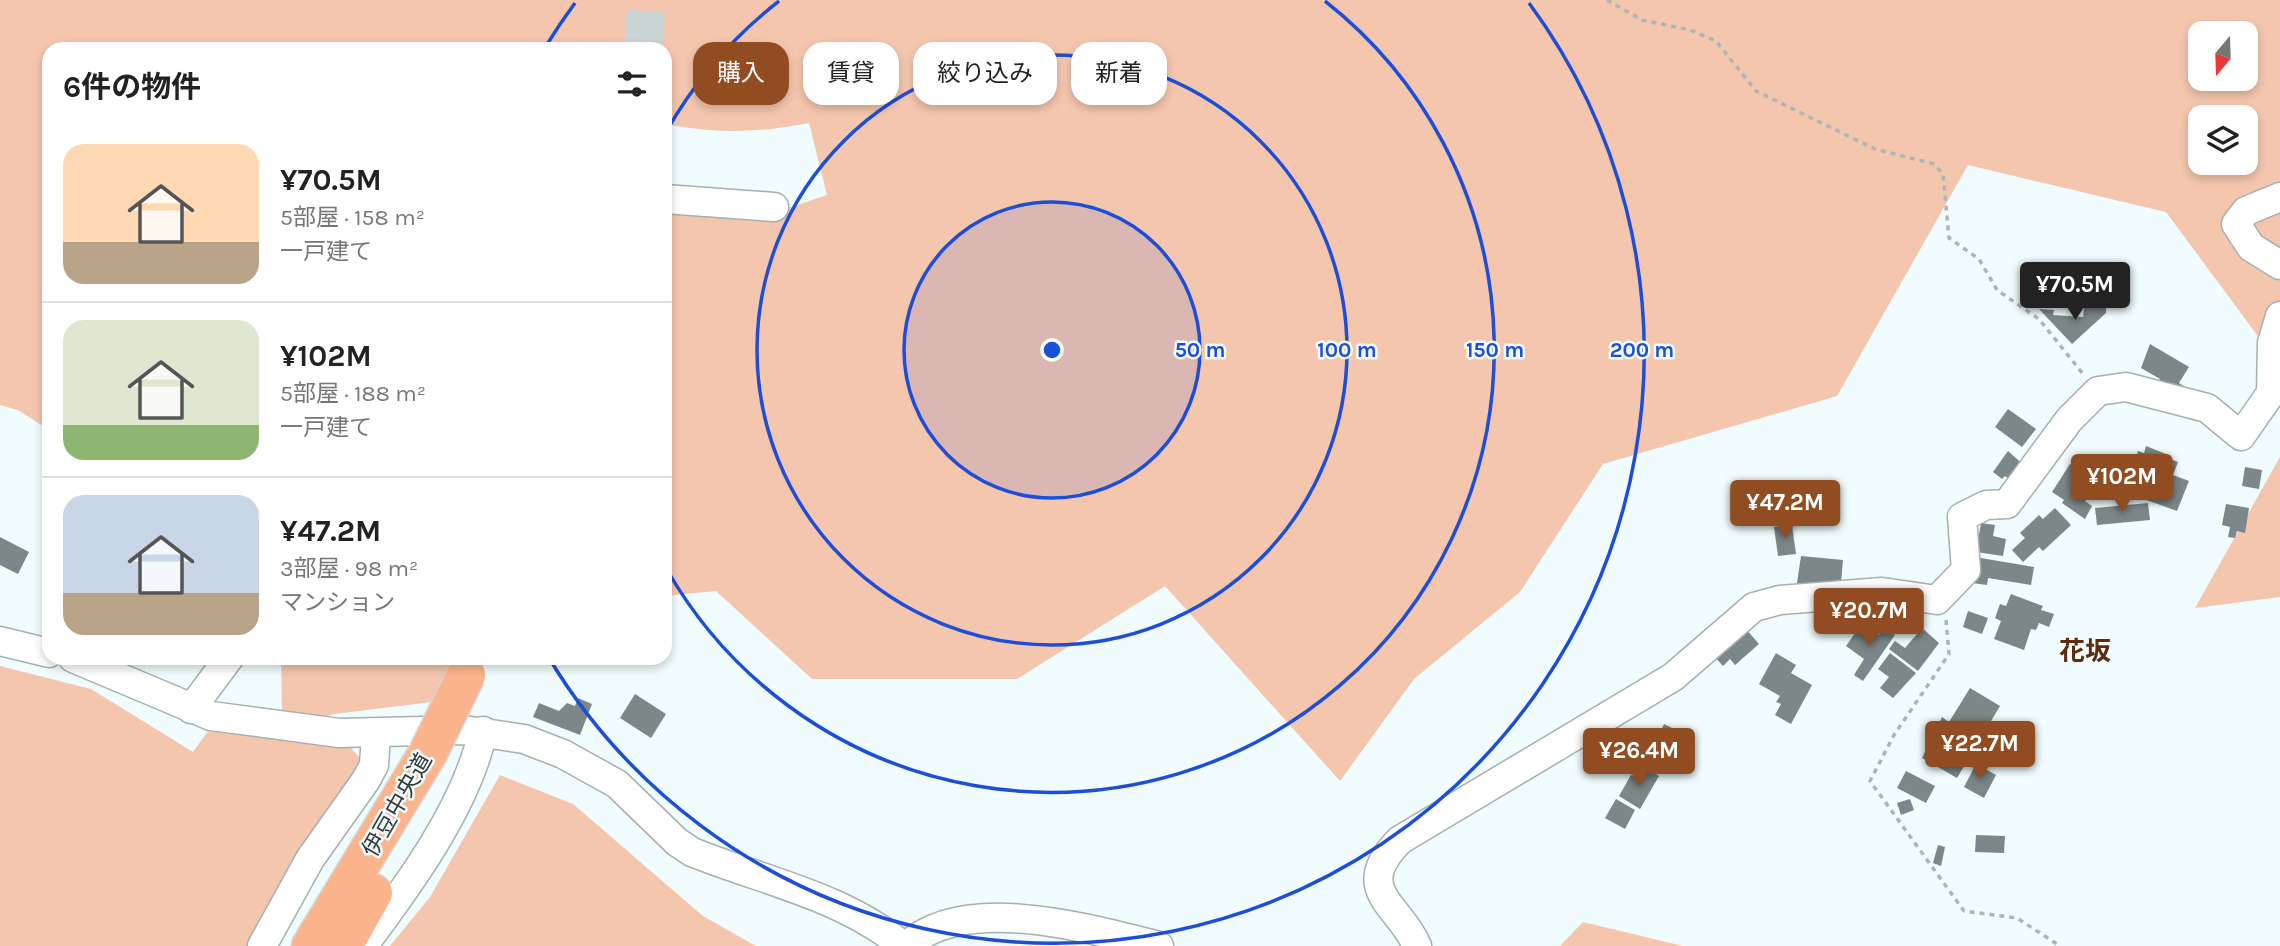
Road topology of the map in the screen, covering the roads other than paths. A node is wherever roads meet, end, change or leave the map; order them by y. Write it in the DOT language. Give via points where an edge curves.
graph roads {
  1 [pos="2280,197"];
  2 [pos="672,200"];
  3 [pos="775,207"];
  4 [pos="2280,265"];
  5 [pos="2280,316"];
  6 [pos="0,641"];
  7 [pos="42,651"];
  8 [pos="90,665"];
  9 [pos="224,665"];
  10 [pos="475,667"];
  11 [pos="191,709"];
  12 [pos="483,732"];
  13 [pos="376,735"];
  14 [pos="432,759"];
  15 [pos="351,881"];
  16 [pos="262,946"];
  17 [pos="301,946"];
  18 [pos="311,946"];
  19 [pos="321,946"];
  20 [pos="343,946"];
  21 [pos="363,946"];
  22 [pos="905,946"];
  23 [pos="1160,946"];
  24 [pos="1417,946"];
  1 -- 4 [label="street" via="2246,211 2236,224 2250,247"];
  2 -- 3 [label="street"];
  5 -- 24 [label="street" via="2272,343 2271,393 2241,436 2207,408 2126,387 2098,391 2069,419 2007,504 1986,505 1962,517 1966,570 1937,600 1882,593 1780,600 1754,607 1673,677 1400,841 1383,861 1380,887 1390,910"];
  6 -- 7 [label="street"];
  8 -- 11 [label="street"];
  9 -- 11 [label="street"];
  10 -- 14 [label="highway, 伊豆中央道, bridge"];
  11 -- 13 [label="street" via="232,719"];
  12 -- 13 [label="street"];
  12 -- 21 [label="street" via="470,770 433,844"];
  12 -- 22 [label="street" via="524,739 583,764 617,784 692,852 849,909"];
  13 -- 16 [label="street" via="374,765 366,780 310,859"];
  14 -- 15 [label="highway, 伊豆中央道"];
  14 -- 19 [label="highway, 伊豆中央道"];
  14 -- 20 [label="highway" via="415,814"];
  15 -- 17 [label="highway"];
  15 -- 18 [label="highway, 伊豆中央道"];
  22 -- 23 [label="street" via="946,923 1024,919 1079,926"];
}
